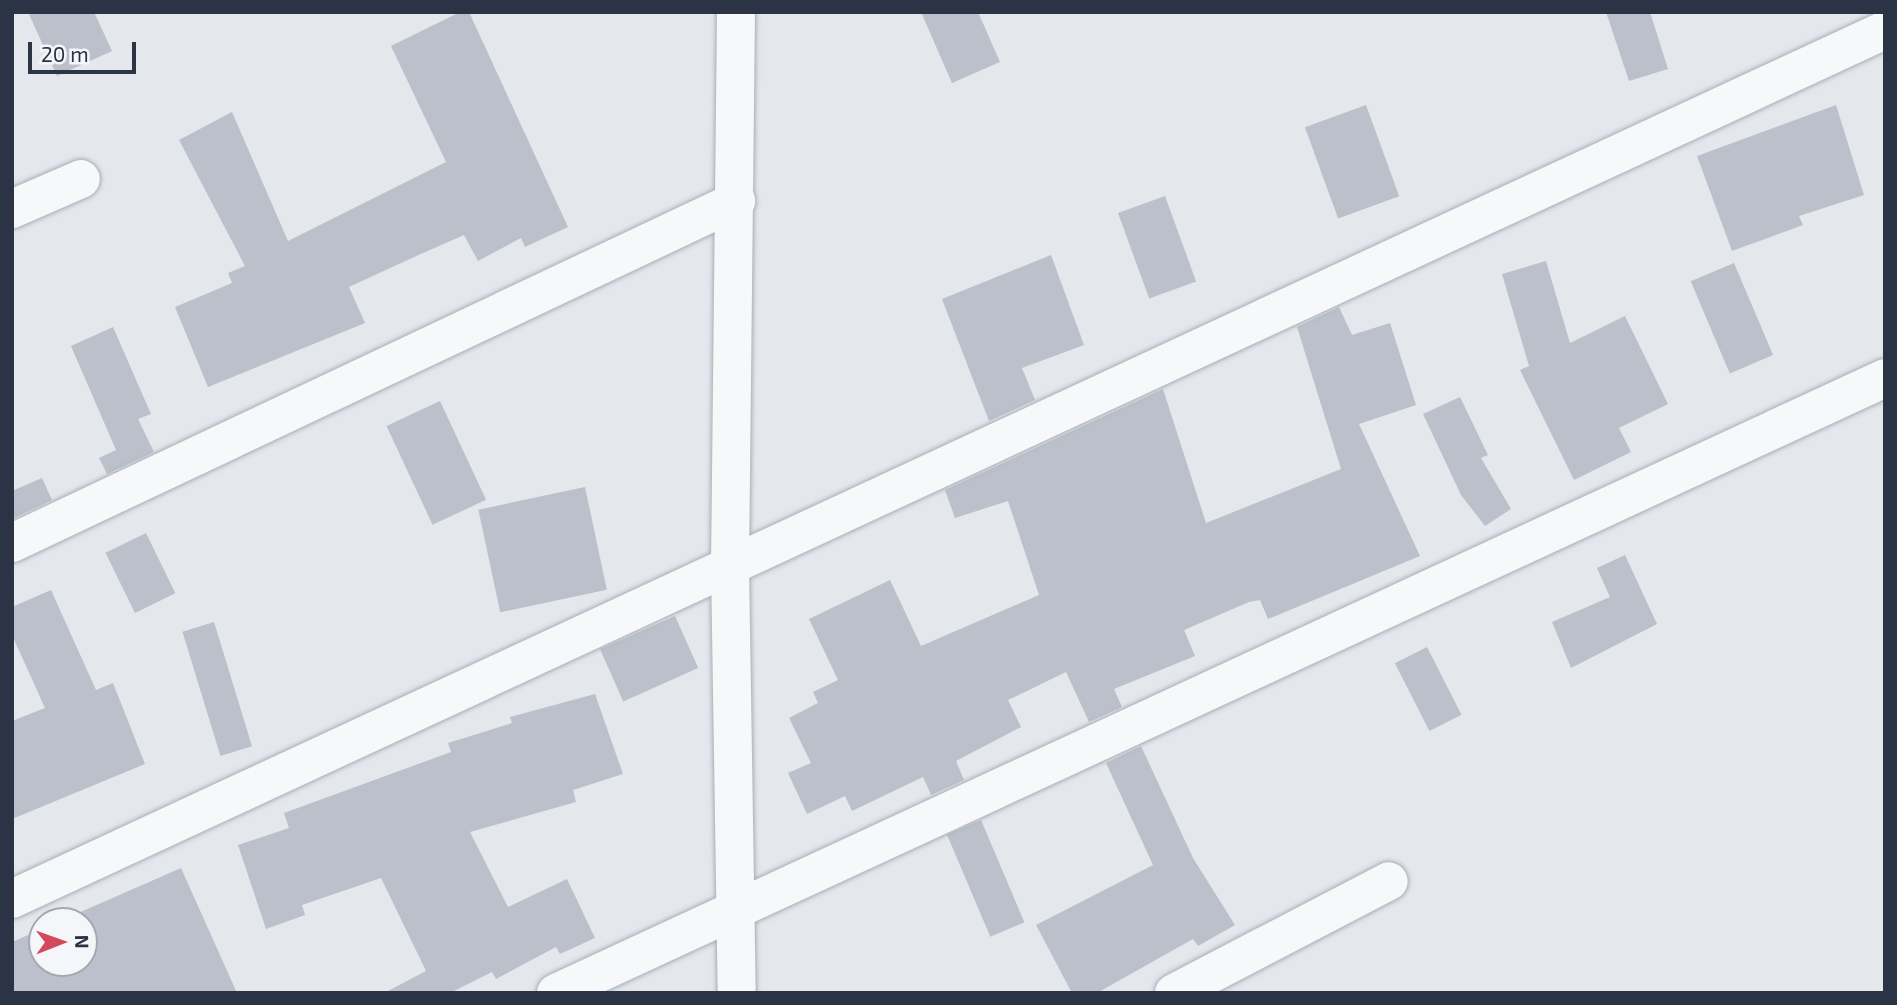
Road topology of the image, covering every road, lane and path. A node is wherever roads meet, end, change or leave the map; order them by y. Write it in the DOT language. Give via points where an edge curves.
graph roads {
  1 [pos="736,12"];
  2 [pos="1885,30"];
  3 [pos="81,179"];
  4 [pos="736,201"];
  5 [pos="12,209"];
  6 [pos="1885,378"];
  7 [pos="12,543"];
  8 [pos="730,565"];
  9 [pos="1389,881"];
  10 [pos="12,899"];
  11 [pos="736,910"];
  12 [pos="556,993"];
  13 [pos="737,993"];
  14 [pos="1174,993"];
  1 -- 4 [label="street"];
  2 -- 8 [label="street"];
  3 -- 5 [label="street"];
  4 -- 7 [label="street"];
  4 -- 8 [label="street"];
  6 -- 11 [label="street"];
  8 -- 10 [label="street"];
  8 -- 11 [label="street"];
  9 -- 14 [label="street"];
  11 -- 12 [label="street"];
  11 -- 13 [label="street"];
}
